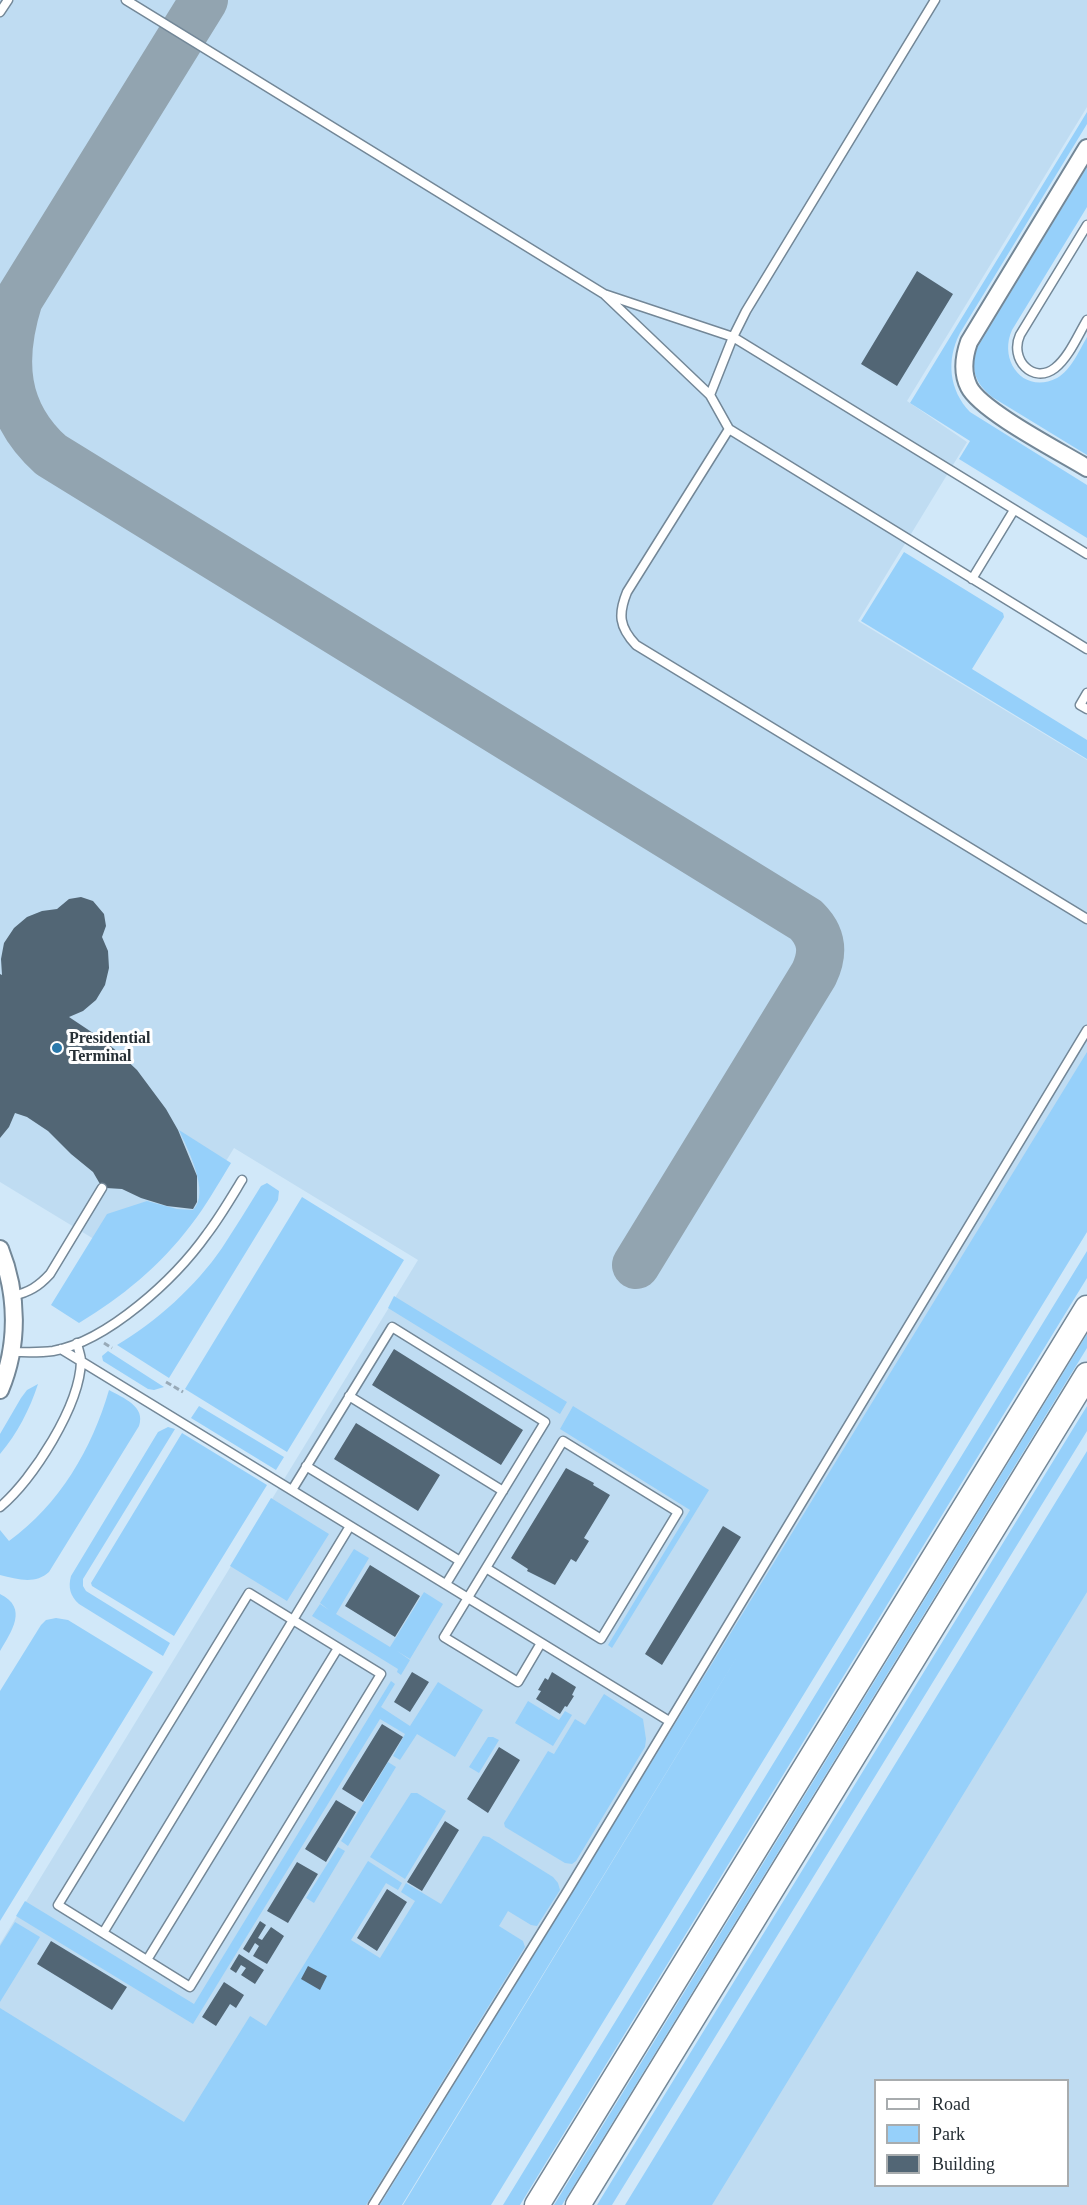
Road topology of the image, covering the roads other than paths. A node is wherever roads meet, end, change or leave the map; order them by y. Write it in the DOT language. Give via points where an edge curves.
graph roads {
  1 [pos="8,0"];
  2 [pos="126,0"];
  3 [pos="935,0"];
  4 [pos="0,12"];
  5 [pos="1087,148"];
  6 [pos="1087,225"];
  7 [pos="604,294"];
  8 [pos="1087,320"];
  9 [pos="733,337"];
  10 [pos="710,395"];
  11 [pos="729,429"];
  12 [pos="1087,468"];
  13 [pos="1014,510"];
  14 [pos="1087,554"];
  15 [pos="972,579"];
  16 [pos="1087,649"];
  17 [pos="1087,693"];
  18 [pos="1087,710"];
  19 [pos="1087,919"];
  20 [pos="1087,1030"];
  21 [pos="242,1180"];
  22 [pos="102,1188"];
  23 [pos="0,1249"];
  24 [pos="13,1296"];
  25 [pos="1087,1308"];
  26 [pos="77,1343"];
  27 [pos="61,1349"];
  28 [pos="11,1352"];
  29 [pos="81,1361"];
  30 [pos="1087,1375"];
  31 [pos="0,1390"];
  32 [pos="349,1396"];
  33 [pos="306,1466"];
  34 [pos="291,1490"];
  35 [pos="503,1491"];
  36 [pos="0,1507"];
  37 [pos="350,1526"];
  38 [pos="460,1561"];
  39 [pos="486,1568"];
  40 [pos="446,1584"];
  41 [pos="467,1598"];
  42 [pos="293,1620"];
  43 [pos="542,1643"];
  44 [pos="338,1648"];
  45 [pos="669,1721"];
  46 [pos="103,1933"];
  47 [pos="147,1960"];
  48 [pos="373,2205"];
  49 [pos="537,2205"];
  50 [pos="578,2205"];
  1 -- 4 [label="lane"];
  2 -- 7 [label="lane"];
  3 -- 9 [label="lane"];
  5 -- 12 [label="street" via="969,342 964,363 969,386 983,404"];
  6 -- 8 [label="lane" via="1020,335 1016,349 1020,362 1038,373 1051,370 1062,361"];
  7 -- 9 [label="lane"];
  7 -- 10 [label="lane"];
  9 -- 10 [label="lane"];
  9 -- 13 [label="lane"];
  10 -- 11 [label="lane"];
  11 -- 15 [label="lane"];
  11 -- 19 [label="lane" via="627,592 621,606 626,634 636,645"];
  13 -- 14 [label="lane"];
  13 -- 15 [label="lane"];
  15 -- 16 [label="lane"];
  17 -- 18 [label="lane" via="1080,705"];
  20 -- 45 [label="lane"];
  21 -- 26 [label="lane" via="208,1234 161,1286 105,1329"];
  22 -- 24 [label="lane" via="50,1274 39,1286"];
  23 -- 24 [label="street"];
  24 -- 28 [label="street"];
  25 -- 49 [label="street"];
  26 -- 27 [label="lane"];
  26 -- 29 [label="lane"];
  27 -- 28 [label="lane"];
  27 -- 29 [label="lane"];
  28 -- 31 [label="street"];
  29 -- 34 [label="lane"];
  29 -- 36 [label="lane" via="69,1405 48,1449"];
  30 -- 50 [label="street"];
  32 -- 33 [label="lane"];
  32 -- 35 [label="lane"];
  32 -- 35 [label="lane" via="392,1327 545,1422"];
  33 -- 34 [label="lane"];
  33 -- 38 [label="lane"];
  34 -- 37 [label="lane"];
  35 -- 38 [label="lane"];
  37 -- 40 [label="lane"];
  37 -- 42 [label="lane"];
  38 -- 40 [label="lane"];
  39 -- 39 [label="lane" via="563,1441 678,1512 601,1639"];
  39 -- 41 [label="lane"];
  40 -- 41 [label="lane"];
  41 -- 43 [label="lane"];
  41 -- 43 [label="lane" via="444,1636 518,1682"];
  42 -- 44 [label="lane"];
  42 -- 46 [label="lane"];
  42 -- 46 [label="lane" via="249,1593 58,1905"];
  43 -- 45 [label="lane"];
  44 -- 47 [label="lane"];
  44 -- 47 [label="lane" via="381,1674 190,1987"];
  45 -- 48 [label="lane"];
  46 -- 47 [label="lane"];
}
